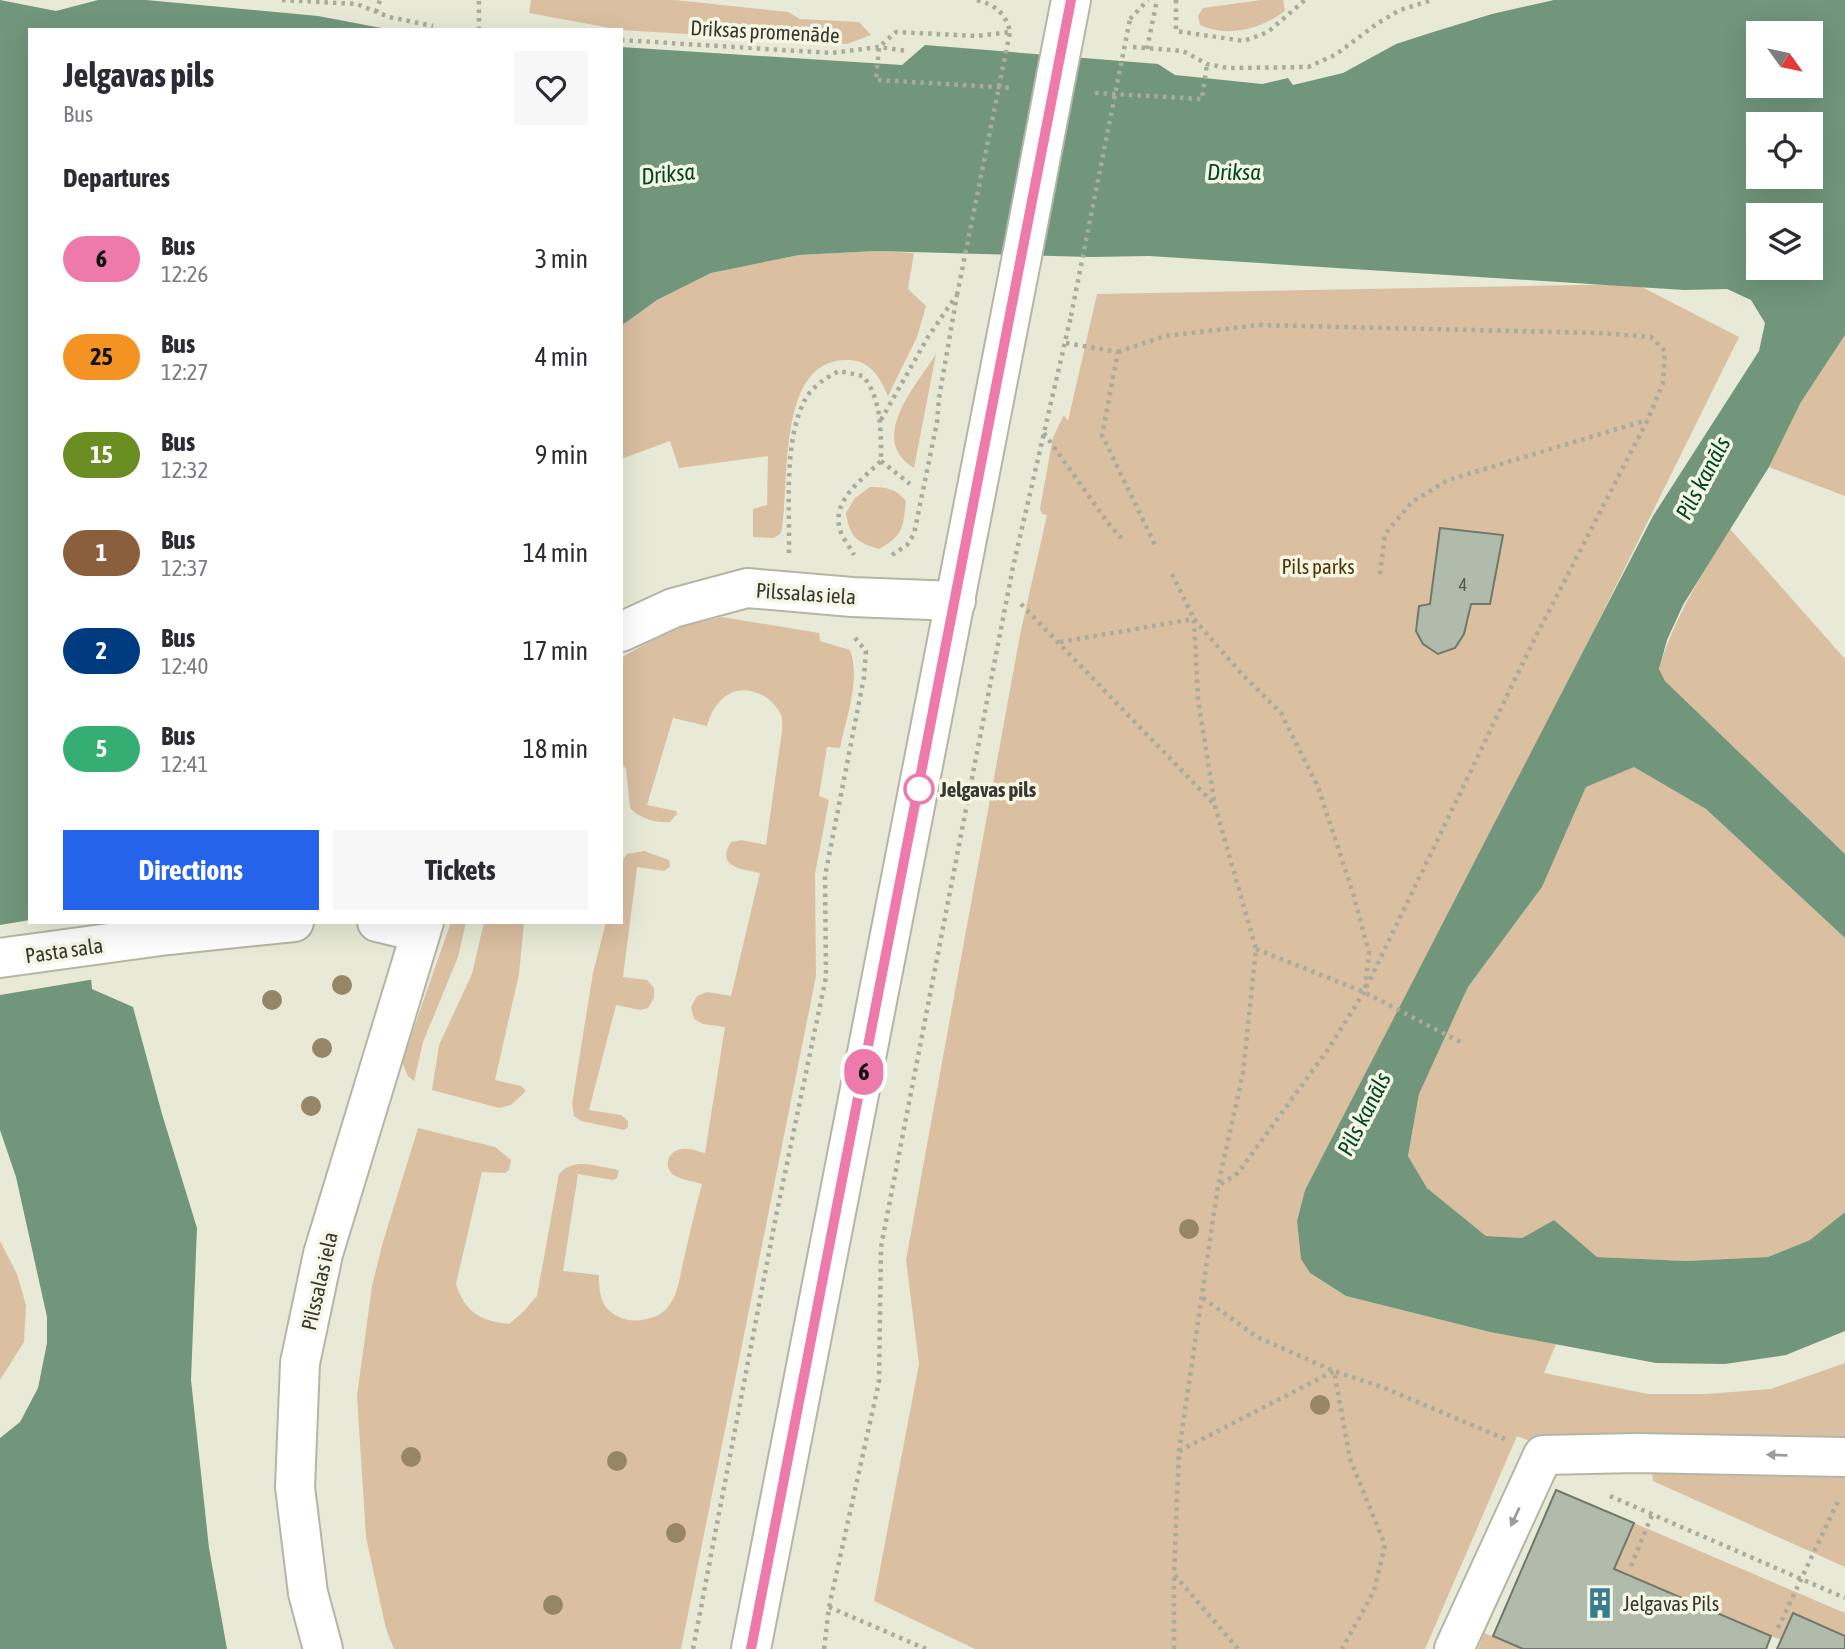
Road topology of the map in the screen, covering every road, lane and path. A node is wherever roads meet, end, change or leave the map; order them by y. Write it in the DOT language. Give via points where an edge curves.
graph roads {
  1 [pos="282,0"];
  2 [pos="380,0"];
  3 [pos="479,0"];
  4 [pos="977,0"];
  5 [pos="1071,0"];
  6 [pos="1148,0"];
  7 [pos="1157,0"];
  8 [pos="1176,0"];
  9 [pos="1306,0"];
  10 [pos="1432,0"];
  11 [pos="376,12"];
  12 [pos="433,26"];
  13 [pos="478,28"];
  14 [pos="1010,32"];
  15 [pos="623,40"];
  16 [pos="879,47"];
  17 [pos="1133,47"];
  18 [pos="1147,49"];
  19 [pos="908,51"];
  20 [pos="957,295"];
  21 [pos="1065,343"];
  22 [pos="1118,352"];
  23 [pos="1648,419"];
  24 [pos="881,420"];
  25 [pos="1044,433"];
  26 [pos="881,461"];
  27 [pos="910,484"];
  28 [pos="1124,541"];
  29 [pos="850,547"];
  30 [pos="1156,547"];
  31 [pos="886,557"];
  32 [pos="789,558"];
  33 [pos="1172,573"];
  34 [pos="1380,574"];
  35 [pos="852,597"];
  36 [pos="956,601"];
  37 [pos="1021,604"];
  38 [pos="1194,619"];
  39 [pos="623,631"];
  40 [pos="1060,642"];
  41 [pos="1215,806"];
  42 [pos="275,924"];
  43 [pos="395,924"];
  44 [pos="421,927"];
  45 [pos="1256,949"];
  46 [pos="0,958"];
  47 [pos="1364,992"];
  48 [pos="1462,1043"];
  49 [pos="1218,1186"];
  50 [pos="1202,1298"];
  51 [pos="1335,1371"];
  52 [pos="1179,1451"];
  53 [pos="1543,1455"];
  54 [pos="1845,1457"];
  55 [pos="1603,1493"];
  56 [pos="1839,1497"];
  57 [pos="1652,1515"];
  58 [pos="1631,1566"];
  59 [pos="1174,1574"];
  60 [pos="1800,1578"];
  61 [pos="1845,1598"];
  62 [pos="829,1607"];
  63 [pos="1778,1628"];
  64 [pos="323,1649"];
  65 [pos="693,1649"];
  66 [pos="751,1649"];
  67 [pos="824,1649"];
  68 [pos="926,1649"];
  69 [pos="1174,1649"];
  70 [pos="1238,1649"];
  71 [pos="1342,1649"];
  72 [pos="1454,1649"];
  1 -- 11 [label="path" via="356,4"];
  2 -- 11 [label="path"];
  3 -- 13 [label="path"];
  4 -- 14 [label="path" via="993,5 1007,19"];
  5 -- 36 [label="main road, bridge"];
  6 -- 21 [label="path, bridge" via="1130,19"];
  7 -- 18 [label="path"];
  8 -- 9 [label="path" via="1176,31 1244,41 1268,32"];
  10 -- 18 [label="path" via="1400,10 1335,55 1308,67 1228,68 1207,65 1183,51"];
  11 -- 12 [label="path"];
  14 -- 16 [label="path" via="976,36 897,32"];
  14 -- 20 [label="path, bridge"];
  15 -- 16 [label="path, Driksas promenāde" via="831,53"];
  16 -- 19 [label="path, Driksas promenāde"];
  17 -- 18 [label="path"];
  20 -- 24 [label="path"];
  20 -- 31 [label="path" via="914,534 896,554"];
  21 -- 22 [label="path"];
  21 -- 25 [label="path"];
  22 -- 23 [label="path" via="1165,337 1259,325 1651,337 1665,351 1663,383"];
  22 -- 30 [label="path" via="1102,435"];
  23 -- 34 [label="path" via="1448,480 1412,502 1385,534"];
  23 -- 47 [label="path"];
  24 -- 26 [label="path"];
  24 -- 32 [label="path" via="863,376 839,371 806,398 793,432"];
  25 -- 28 [label="path"];
  25 -- 62 [label="path" via="1013,567 881,1247 879,1381"];
  26 -- 27 [label="path"];
  26 -- 29 [label="path" via="842,502 840,531"];
  33 -- 38 [label="path"];
  35 -- 36 [label="main road, Pilssalas iela"];
  35 -- 39 [label="main road, Pilssalas iela" via="747,588 673,608"];
  35 -- 65 [label="path" via="844,634 855,638 866,651 825,876 826,977"];
  36 -- 66 [label="main road"];
  37 -- 40 [label="path"];
  38 -- 40 [label="path"];
  38 -- 41 [label="path" via="1198,699"];
  38 -- 47 [label="path" via="1280,713 1318,787 1369,953"];
  40 -- 41 [label="path"];
  41 -- 45 [label="path"];
  42 -- 46 [label="main road, Pasta sala"];
  43 -- 44 [label="main road"];
  44 -- 64 [label="main road, Pilssalas iela" via="323,1255 300,1363 295,1487 308,1593"];
  45 -- 47 [label="path"];
  45 -- 49 [label="path" via="1243,1073"];
  47 -- 48 [label="path"];
  47 -- 49 [label="path" via="1238,1173"];
  49 -- 50 [label="path"];
  50 -- 51 [label="path" via="1257,1337"];
  50 -- 52 [label="path"];
  51 -- 52 [label="path"];
  51 -- 53 [label="path"];
  51 -- 71 [label="path" via="1350,1459 1385,1545 1374,1591"];
  52 -- 59 [label="path"];
  54 -- 53 [label="main road, one-way"];
  53 -- 72 [label="main road, one-way"];
  55 -- 57 [label="path"];
  56 -- 60 [label="path"];
  57 -- 58 [label="path"];
  57 -- 60 [label="path"];
  59 -- 69 [label="path"];
  59 -- 70 [label="path"];
  60 -- 61 [label="path"];
  60 -- 63 [label="path"];
  62 -- 67 [label="path"];
  62 -- 68 [label="path"];
}
